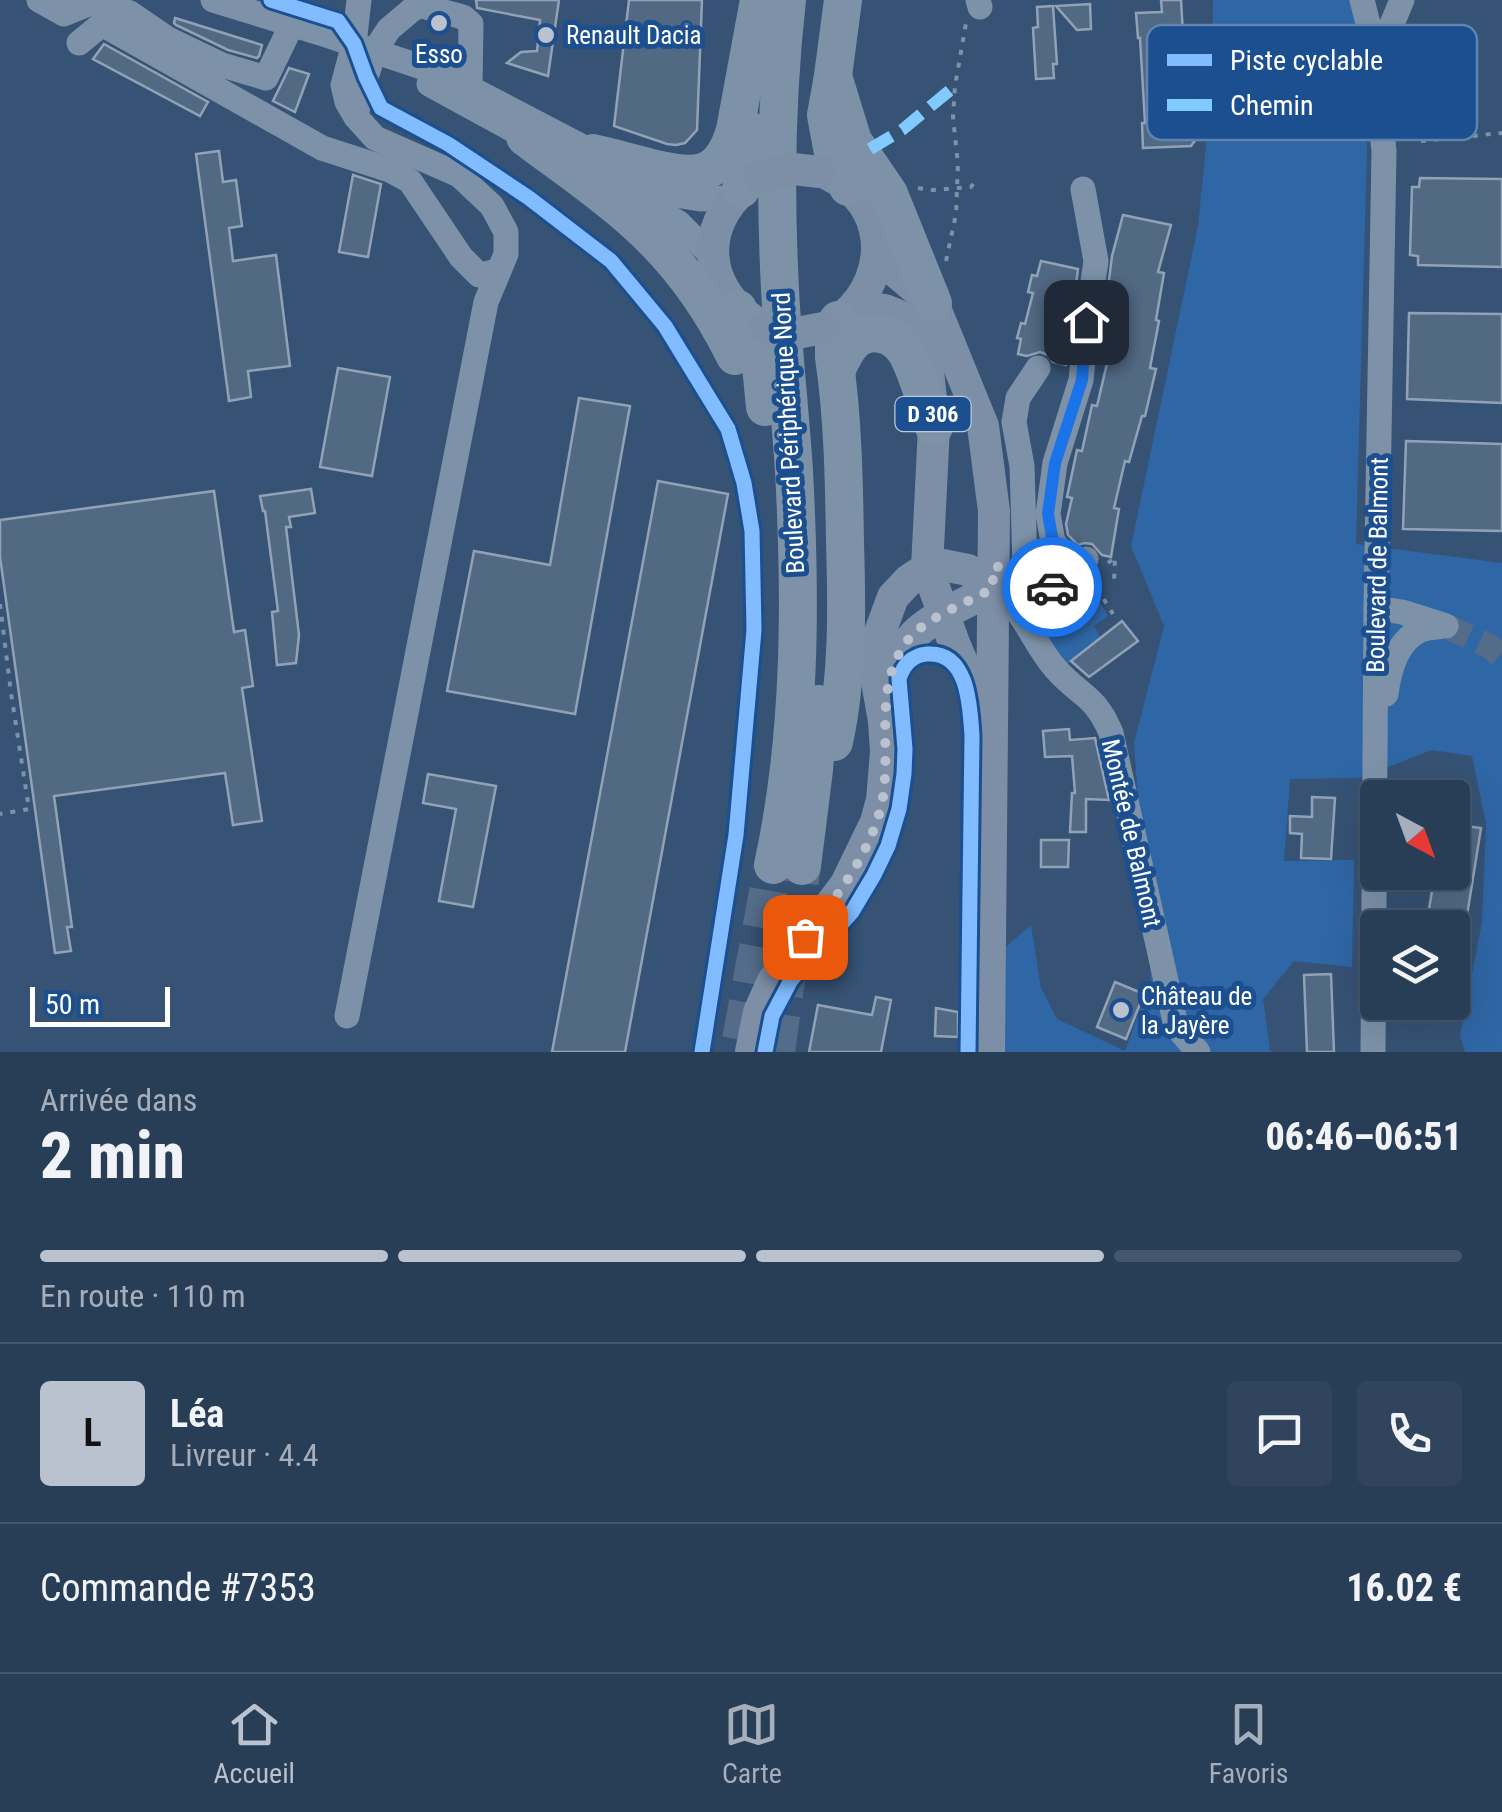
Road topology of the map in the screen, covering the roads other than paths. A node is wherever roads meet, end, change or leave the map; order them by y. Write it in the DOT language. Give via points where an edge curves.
graph roads {
  1 [pos="40,0"];
  2 [pos="213,0"];
  3 [pos="360,0"];
  4 [pos="760,0"];
  5 [pos="787,0"];
  6 [pos="811,0"];
  7 [pos="843,0"];
  8 [pos="1362,0"];
  9 [pos="1402,0"];
  10 [pos="131,6"];
  11 [pos="292,24"];
  12 [pos="1368,25"];
  13 [pos="1391,25"];
  14 [pos="79,43"];
  15 [pos="375,51"];
  16 [pos="833,76"];
  17 [pos="470,87"];
  18 [pos="526,137"];
  19 [pos="1383,140"];
  20 [pos="593,153"];
  21 [pos="834,179"];
  22 [pos="744,188"];
  23 [pos="1083,189"];
  24 [pos="878,252"];
  25 [pos="714,258"];
  26 [pos="498,271"];
  27 [pos="937,288"];
  28 [pos="752,318"];
  29 [pos="838,318"];
  30 [pos="1038,368"];
  31 [pos="836,370"];
  32 [pos="934,427"];
  33 [pos="769,445"];
  34 [pos="927,568"];
  35 [pos="1003,574"];
  36 [pos="1376,608"];
  37 [pos="949,629"];
  38 [pos="884,721"];
  39 [pos="992,732"];
  40 [pos="1375,780"];
  41 [pos="1377,780"];
  42 [pos="785,855"];
  43 [pos="1374,890"];
  44 [pos="346,1016"];
  45 [pos="751,1052"];
  46 [pos="989,1052"];
  47 [pos="1198,1052"];
  48 [pos="1373,1052"];
  1 -- 10 [label="street" via="64,14 96,1"];
  2 -- 11 [label="street"];
  3 -- 15 [label="street"];
  4 -- 20 [label="highway" via="735,130 717,165 681,175"];
  4 -- 22 [label="highway"];
  5 -- 42 [label="highway, Boulevard Périphérique Nord" via="777,220 797,618"];
  6 -- 42 [label="highway, Boulevard Périphérique Nord" via="801,211 822,620 814,770"];
  7 -- 16 [label="highway"];
  8 -- 12 [label="street, Boulevard de Balmont"];
  9 -- 13 [label="street, Boulevard de Balmont"];
  10 -- 11 [label="street" via="168,39 266,78"];
  11 -- 15 [label="street"];
  14 -- 26 [label="street" via="102,24 322,148 390,170 410,181 479,275"];
  15 -- 17 [label="street"];
  15 -- 17 [label="street" via="414,8 463,18 471,24"];
  15 -- 18 [label="street"];
  15 -- 26 [label="street" via="343,85 347,102 375,138 459,175 492,206 506,232"];
  16 -- 21 [label="highway" via="826,115"];
  16 -- 27 [label="highway" via="854,141"];
  17 -- 20 [label="street"];
  18 -- 25 [label="street" via="664,212"];
  18 -- 33 [label="highway" via="629,216 688,278 737,359"];
  19 -- 36 [label="street, Boulevard de Balmont"];
  20 -- 22 [label="street" via="675,194 700,199"];
  21 -- 22 [label="main road, bridge" via="792,168"];
  21 -- 24 [label="main road, D 306" via="870,216"];
  22 -- 25 [label="main road" via="716,226"];
  23 -- 35 [label="street" via="1096,260 1082,380 1055,463 1048,514 1053,542 1090,567 1069,586 1054,589"];
  24 -- 27 [label="main road, D 306" via="890,268"];
  24 -- 29 [label="main road" via="868,288"];
  25 -- 28 [label="main road" via="722,288"];
  26 -- 44 [label="street" via="486,302"];
  27 -- 35 [label="main road, D 306" via="983,426"];
  28 -- 29 [label="main road, D 306, bridge" via="797,332"];
  28 -- 33 [label="highway"];
  29 -- 31 [label="highway"];
  29 -- 32 [label="main road, D 306" via="871,307 895,313 916,330 926,352"];
  30 -- 35 [label="street" via="1018,398 1014,422 1022,466"];
  31 -- 32 [label="highway" via="857,337 888,335 907,353"];
  31 -- 42 [label="highway" via="844,477 842,696 821,797"];
  32 -- 34 [label="main road, D 306"];
  33 -- 42 [label="highway"];
  34 -- 35 [label="main road"];
  34 -- 37 [label="main road, D 306"];
  34 -- 38 [label="main road" via="894,597 876,642"];
  35 -- 37 [label="main road"];
  35 -- 39 [label="main road, D 306"];
  35 -- 47 [label="street, Montée de Balmont" via="1044,654 1102,713 1176,1026"];
  36 -- 40 [label="street, Boulevard de Balmont"];
  36 -- 41 [label="street" via="1446,626 1421,630 1393,660"];
  37 -- 38 [label="main road" via="917,631 908,640 892,672"];
  37 -- 39 [label="main road, D 306"];
  38 -- 45 [label="main road" via="885,778 876,822 846,884 773,981"];
  39 -- 46 [label="main road, D 306"];
  43 -- 48 [label="street, Boulevard de Balmont"];
}
